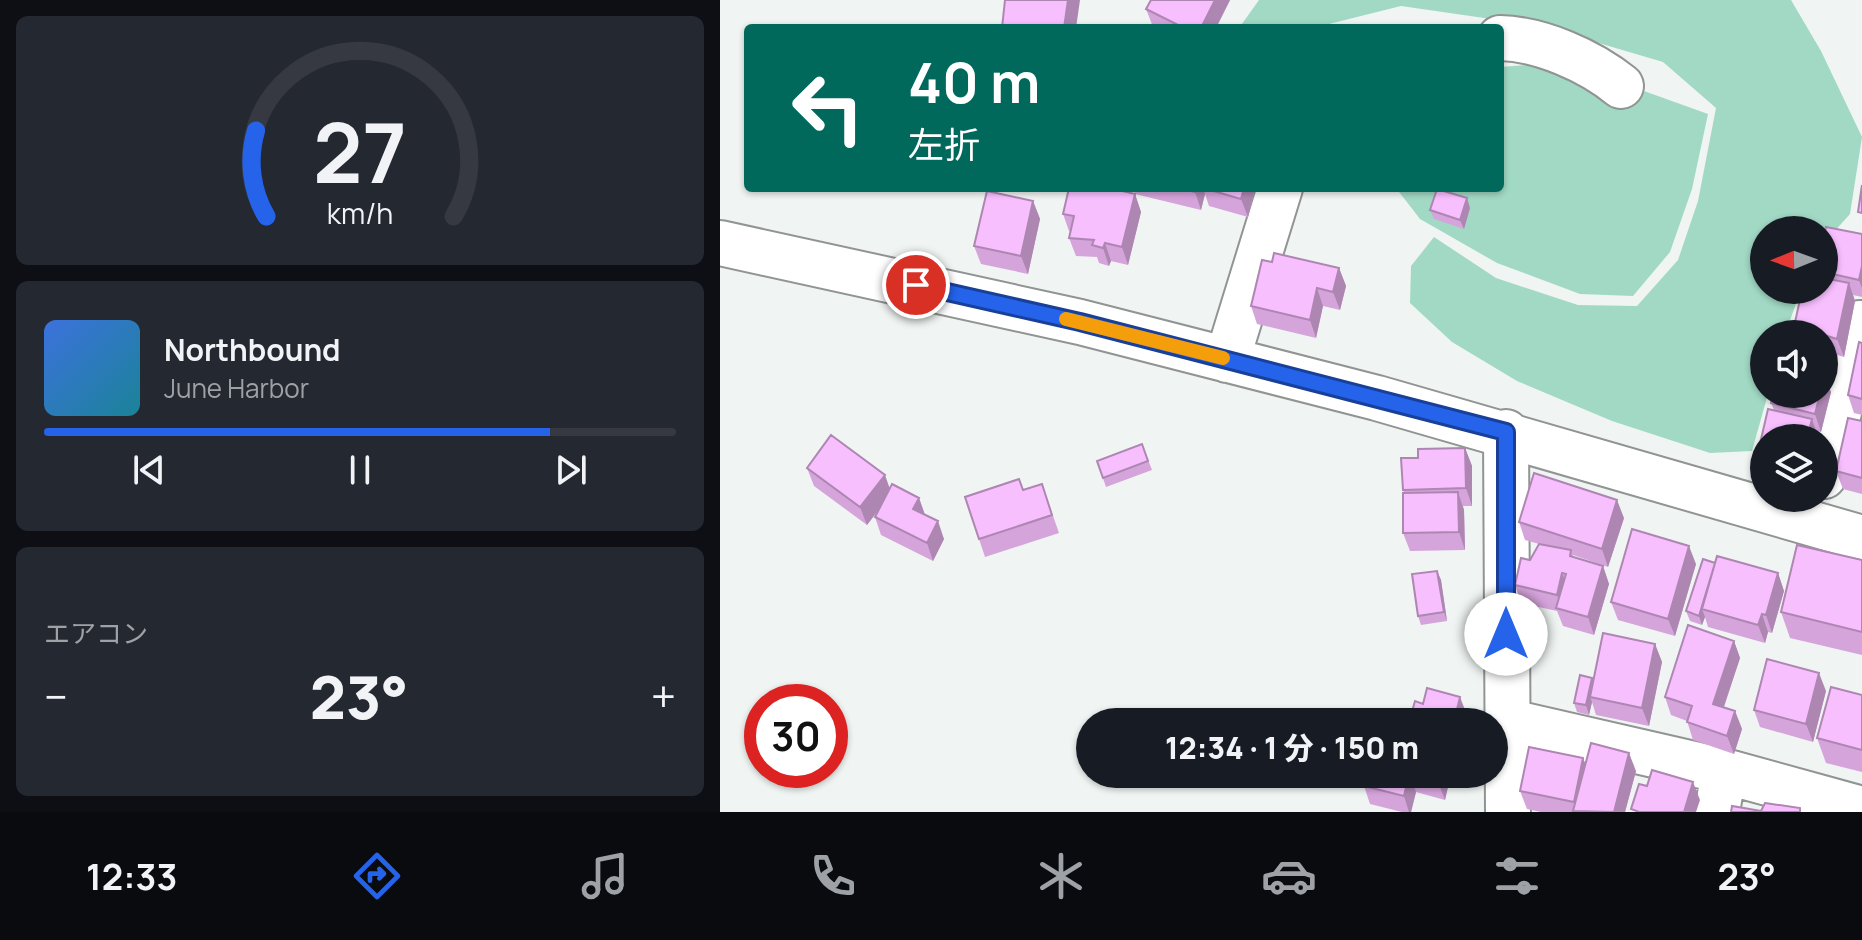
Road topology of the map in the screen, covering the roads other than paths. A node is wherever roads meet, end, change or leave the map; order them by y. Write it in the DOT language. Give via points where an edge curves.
graph roads {
  1 [pos="1504,38"];
  2 [pos="1621,86"];
  3 [pos="1279,192"];
  4 [pos="720,243"];
  5 [pos="1860,323"];
  6 [pos="1227,360"];
  7 [pos="1836,424"];
  8 [pos="1506,432"];
  9 [pos="1750,494"];
  10 [pos="1818,512"];
  11 [pos="1862,538"];
  12 [pos="1506,708"];
  13 [pos="1508,722"];
  14 [pos="1507,788"];
  15 [pos="1721,792"];
  16 [pos="1862,809"];
  17 [pos="1508,812"];
  1 -- 2 [label="street" via="1598,68"];
  3 -- 6 [label="street"];
  4 -- 6 [label="street"];
  5 -- 7 [label="street"];
  6 -- 8 [label="street"];
  8 -- 9 [label="street"];
  8 -- 12 [label="street"];
  10 -- 11 [label="street"];
  13 -- 15 [label="street"];
  14 -- 17 [label="street"];
  15 -- 16 [label="street"];
}
